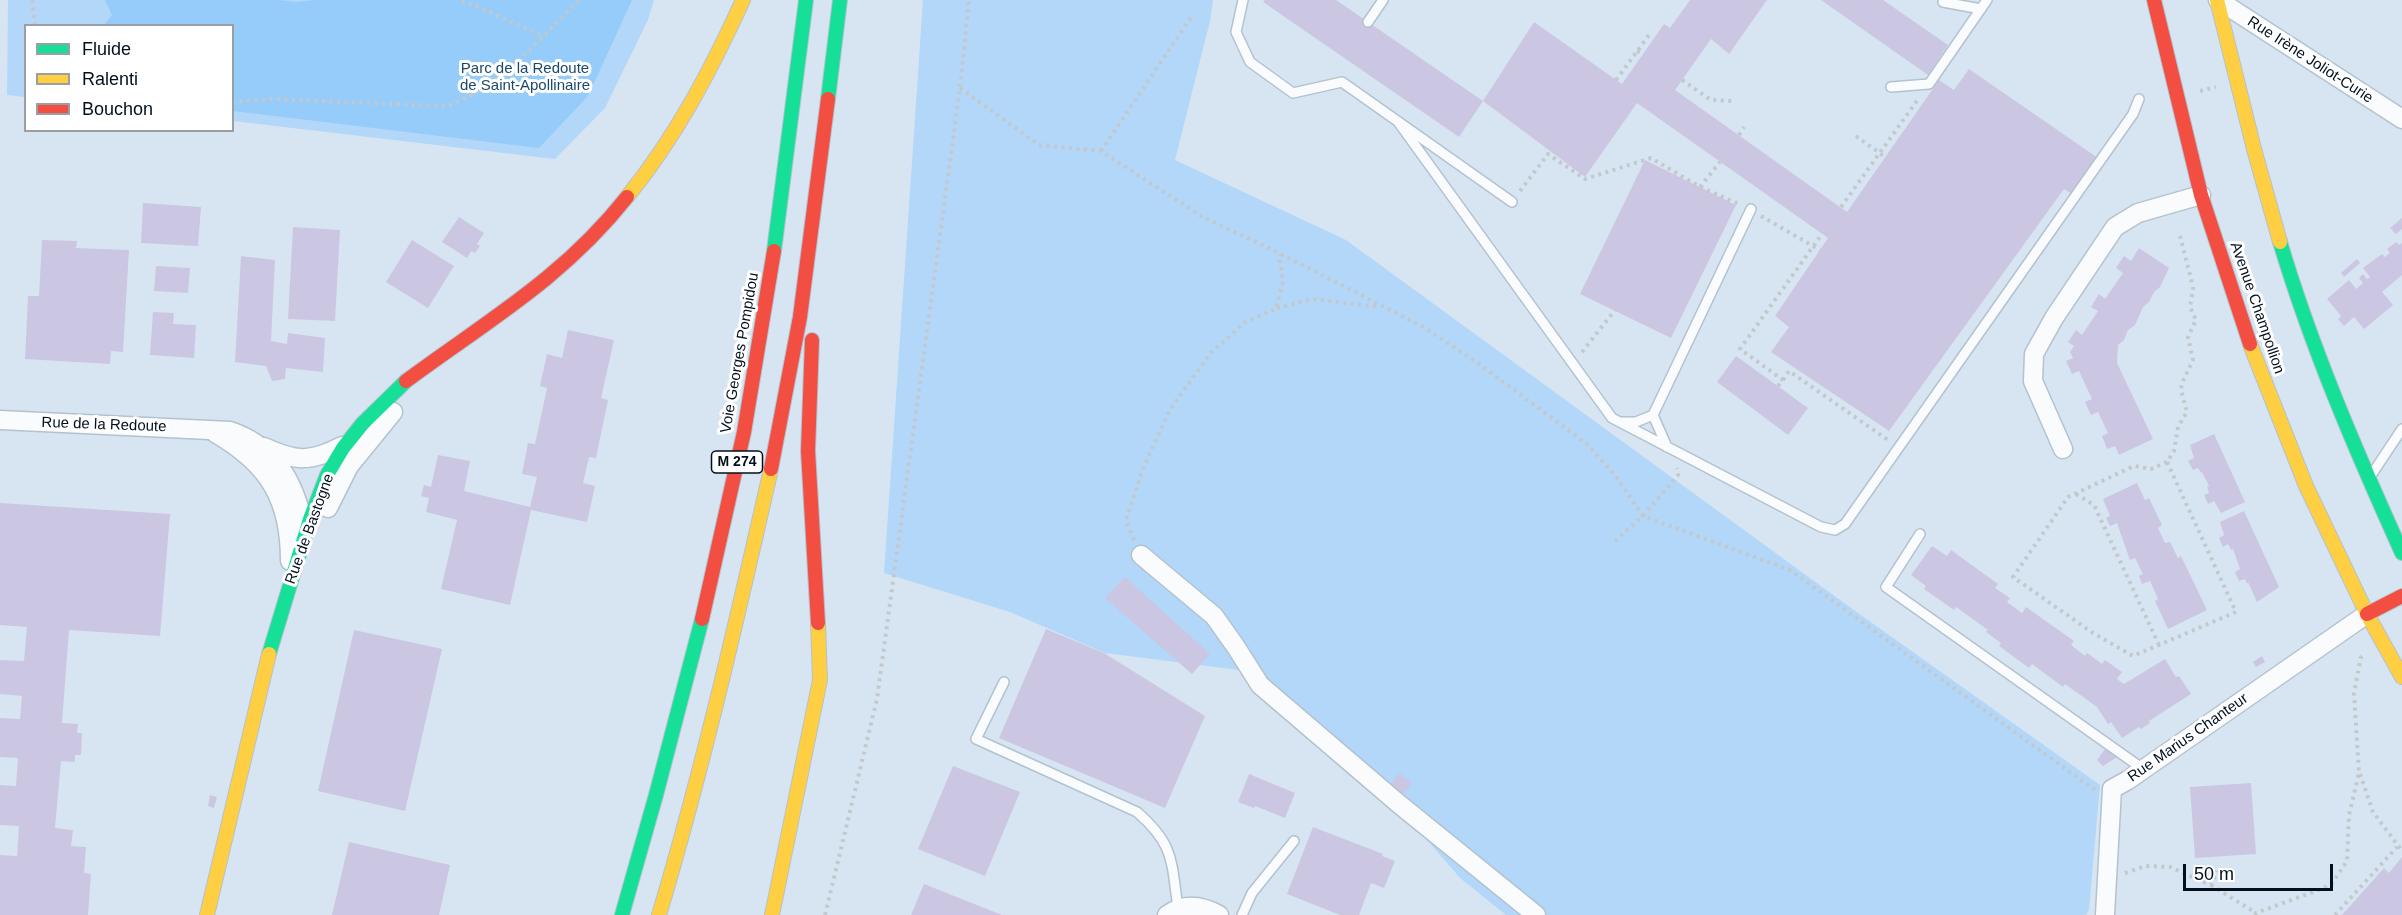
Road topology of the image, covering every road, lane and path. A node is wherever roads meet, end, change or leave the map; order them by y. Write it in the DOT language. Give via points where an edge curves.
graph roads {
  1 [pos="32,0"];
  2 [pos="462,0"];
  3 [pos="579,0"];
  4 [pos="742,0"];
  5 [pos="806,0"];
  6 [pos="840,0"];
  7 [pos="969,0"];
  8 [pos="1243,0"];
  9 [pos="1383,0"];
  10 [pos="1987,0"];
  11 [pos="2154,0"];
  12 [pos="2218,0"];
  13 [pos="1943,2"];
  14 [pos="1981,9"];
  15 [pos="1192,16"];
  16 [pos="1368,22"];
  17 [pos="35,24"];
  18 [pos="1648,34"];
  19 [pos="543,36"];
  20 [pos="1637,51"];
  21 [pos="1643,54"];
  22 [pos="1616,80"];
  23 [pos="1682,80"];
  24 [pos="2237,82"];
  25 [pos="1929,84"];
  26 [pos="1891,87"];
  27 [pos="960,88"];
  28 [pos="2177,97"];
  29 [pos="2139,99"];
  30 [pos="1732,101"];
  31 [pos="234,102"];
  32 [pos="2402,119"];
  33 [pos="1399,123"];
  34 [pos="1744,127"];
  35 [pos="1739,135"];
  36 [pos="1856,136"];
  37 [pos="1101,151"];
  38 [pos="1880,152"];
  39 [pos="1885,157"];
  40 [pos="1720,162"];
  41 [pos="1700,187"];
  42 [pos="2201,195"];
  43 [pos="1512,202"];
  44 [pos="1841,207"];
  45 [pos="1750,209"];
  46 [pos="815,210"];
  47 [pos="2179,232"];
  48 [pos="1822,234"];
  49 [pos="1813,246"];
  50 [pos="1820,250"];
  51 [pos="1279,253"];
  52 [pos="1384,308"];
  53 [pos="1276,309"];
  54 [pos="1615,310"];
  55 [pos="1572,365"];
  56 [pos="1783,380"];
  57 [pos="406,381"];
  58 [pos="1778,386"];
  59 [pos="1653,415"];
  60 [pos="0,420"];
  61 [pos="1620,422"];
  62 [pos="208,429"];
  63 [pos="2402,429"];
  64 [pos="347,443"];
  65 [pos="261,446"];
  66 [pos="1666,447"];
  67 [pos="1898,447"];
  68 [pos="2062,449"];
  69 [pos="2166,462"];
  70 [pos="2369,479"];
  71 [pos="2076,494"];
  72 [pos="1643,516"];
  73 [pos="1920,534"];
  74 [pos="305,537"];
  75 [pos="1616,541"];
  76 [pos="2402,553"];
  77 [pos="1141,555"];
  78 [pos="2402,596"];
  79 [pos="2367,614"];
  80 [pos="278,618"];
  81 [pos="2379,636"];
  82 [pos="2159,645"];
  83 [pos="2402,677"];
  84 [pos="1004,682"];
  85 [pos="2143,769"];
  86 [pos="2360,773"];
  87 [pos="2111,794"];
  88 [pos="1294,840"];
  89 [pos="2397,847"];
  90 [pos="2402,851"];
  91 [pos="2217,871"];
  92 [pos="2107,879"];
  93 [pos="2211,885"];
  94 [pos="1172,911"];
  95 [pos="2255,914"];
  96 [pos="207,915"];
  97 [pos="622,915"];
  98 [pos="659,915"];
  99 [pos="772,915"];
  100 [pos="825,915"];
  101 [pos="1219,915"];
  102 [pos="1242,915"];
  103 [pos="1536,915"];
  104 [pos="2105,915"];
  105 [pos="2335,915"];
  1 -- 17 [label="path"];
  2 -- 19 [label="path"];
  3 -- 19 [label="path"];
  4 -- 57 [label="main road" via="710,73 636,190 556,272"];
  5 -- 97 [label="main road, Voie Georges Pompidou / M 274" via="766,307 744,432 695,641"];
  6 -- 46 [label="main road, M 274"];
  7 -- 27 [label="path"];
  8 -- 33 [label="lane" via="1236,32 1250,62 1293,93 1342,82"];
  9 -- 16 [label="lane"];
  10 -- 14 [label="lane"];
  11 -- 28 [label="main road, Avenue Champollion"];
  12 -- 24 [label="main road"];
  12 -- 32 [label="street, Rue Irène Joliot-Curie"];
  13 -- 14 [label="lane"];
  14 -- 25 [label="lane"];
  15 -- 37 [label="path"];
  18 -- 20 [label="path"];
  19 -- 31 [label="path" via="500,76 471,96 447,106 272,99"];
  20 -- 21 [label="path"];
  20 -- 22 [label="path"];
  23 -- 30 [label="path" via="1712,100"];
  24 -- 28 [label="path"];
  24 -- 70 [label="main road" via="2297,296"];
  25 -- 26 [label="lane"];
  25 -- 38 [label="path"];
  27 -- 37 [label="path" via="1039,145"];
  27 -- 100 [label="path" via="877,699"];
  28 -- 42 [label="main road, Avenue Champollion"];
  29 -- 67 [label="lane" via="2133,114"];
  33 -- 43 [label="lane"];
  33 -- 55 [label="lane"];
  34 -- 35 [label="path"];
  36 -- 38 [label="path"];
  37 -- 51 [label="path" via="1201,216"];
  38 -- 39 [label="path"];
  38 -- 44 [label="path"];
  40 -- 41 [label="path"];
  41 -- 43 [label="path" via="1651,158 1585,179 1548,154"];
  41 -- 45 [label="path"];
  42 -- 68 [label="street" via="2138,213 2115,227 2034,354 2032,381"];
  42 -- 79 [label="main road, Avenue Champollion" via="2241,321 2301,476"];
  45 -- 49 [label="path"];
  45 -- 59 [label="lane"];
  46 -- 98 [label="main road, M 274" via="778,438 729,654"];
  46 -- 99 [label="main road" via="808,451 820,680"];
  47 -- 69 [label="path" via="2193,288 2190,307 2196,320 2188,337 2193,360 2181,390 2187,412 2178,428 2174,451"];
  48 -- 49 [label="path"];
  49 -- 50 [label="path"];
  49 -- 56 [label="path" via="1740,349"];
  51 -- 52 [label="path"];
  51 -- 53 [label="path" via="1283,282"];
  52 -- 53 [label="path" via="1313,299"];
  52 -- 72 [label="path" via="1465,354 1587,444"];
  53 -- 77 [label="path" via="1245,322 1210,354 1171,408 1143,468 1126,520"];
  54 -- 55 [label="path"];
  55 -- 61 [label="lane" via="1612,418"];
  56 -- 58 [label="path"];
  56 -- 67 [label="path" via="1789,371"];
  57 -- 64 [label="main road, Rue de Bastogne" via="376,408"];
  57 -- 80 [label="street, Rue de Bastogne" via="405,399 368,441 334,492 312,549"];
  59 -- 61 [label="lane" via="1636,422"];
  59 -- 66 [label="lane"];
  60 -- 62 [label="street, Rue de la Redoute"];
  61 -- 66 [label="lane"];
  62 -- 65 [label="street, Rue de la Redoute" via="246,436"];
  62 -- 80 [label="street, Rue de la Redoute" via="253,460 280,498 288,520 290,566"];
  63 -- 70 [label="lane"];
  64 -- 65 [label="street, Rue de la Redoute" via="314,458 296,459"];
  64 -- 74 [label="main road, Rue de Bastogne" via="328,474"];
  65 -- 74 [label="street, Rue de la Redoute" via="287,478 301,512"];
  66 -- 67 [label="lane" via="1821,527 1834,530 1845,524"];
  66 -- 72 [label="path" via="1677,463 1678,475"];
  69 -- 71 [label="path" via="2151,469 2134,466"];
  69 -- 82 [label="path" via="2236,612"];
  70 -- 76 [label="main road"];
  71 -- 82 [label="path" via="2094,505"];
  71 -- 82 [label="path" via="2068,497 2013,577 2128,655"];
  72 -- 75 [label="path"];
  72 -- 87 [label="path" via="1790,570 2096,790"];
  73 -- 85 [label="lane" via="1886,587"];
  74 -- 80 [label="main road, Rue de Bastogne"];
  77 -- 103 [label="street" via="1214,616 1260,685"];
  78 -- 79 [label="main road"];
  79 -- 81 [label="main road, Avenue Champollion"];
  79 -- 85 [label="street, Rue Marius Chanteur"];
  80 -- 96 [label="main road, Rue de Bastogne"];
  81 -- 83 [label="main road, Avenue Champollion"];
  81 -- 86 [label="path" via="2361,657 2354,693"];
  84 -- 94 [label="lane" via="976,739 1137,812 1155,828 1169,850"];
  85 -- 87 [label="street, Rue Marius Chanteur" via="2112,789"];
  86 -- 89 [label="path" via="2373,812"];
  86 -- 95 [label="path" via="2349,815 2348,861 2334,882"];
  87 -- 92 [label="street"];
  88 -- 102 [label="lane" via="1252,893"];
  89 -- 90 [label="path"];
  89 -- 105 [label="path"];
  91 -- 93 [label="path"];
  92 -- 93 [label="path" via="2146,866 2170,867"];
  92 -- 104 [label="street"];
  93 -- 95 [label="path"];
  94 -- 101 [label="street" via="1191,906"];
}
